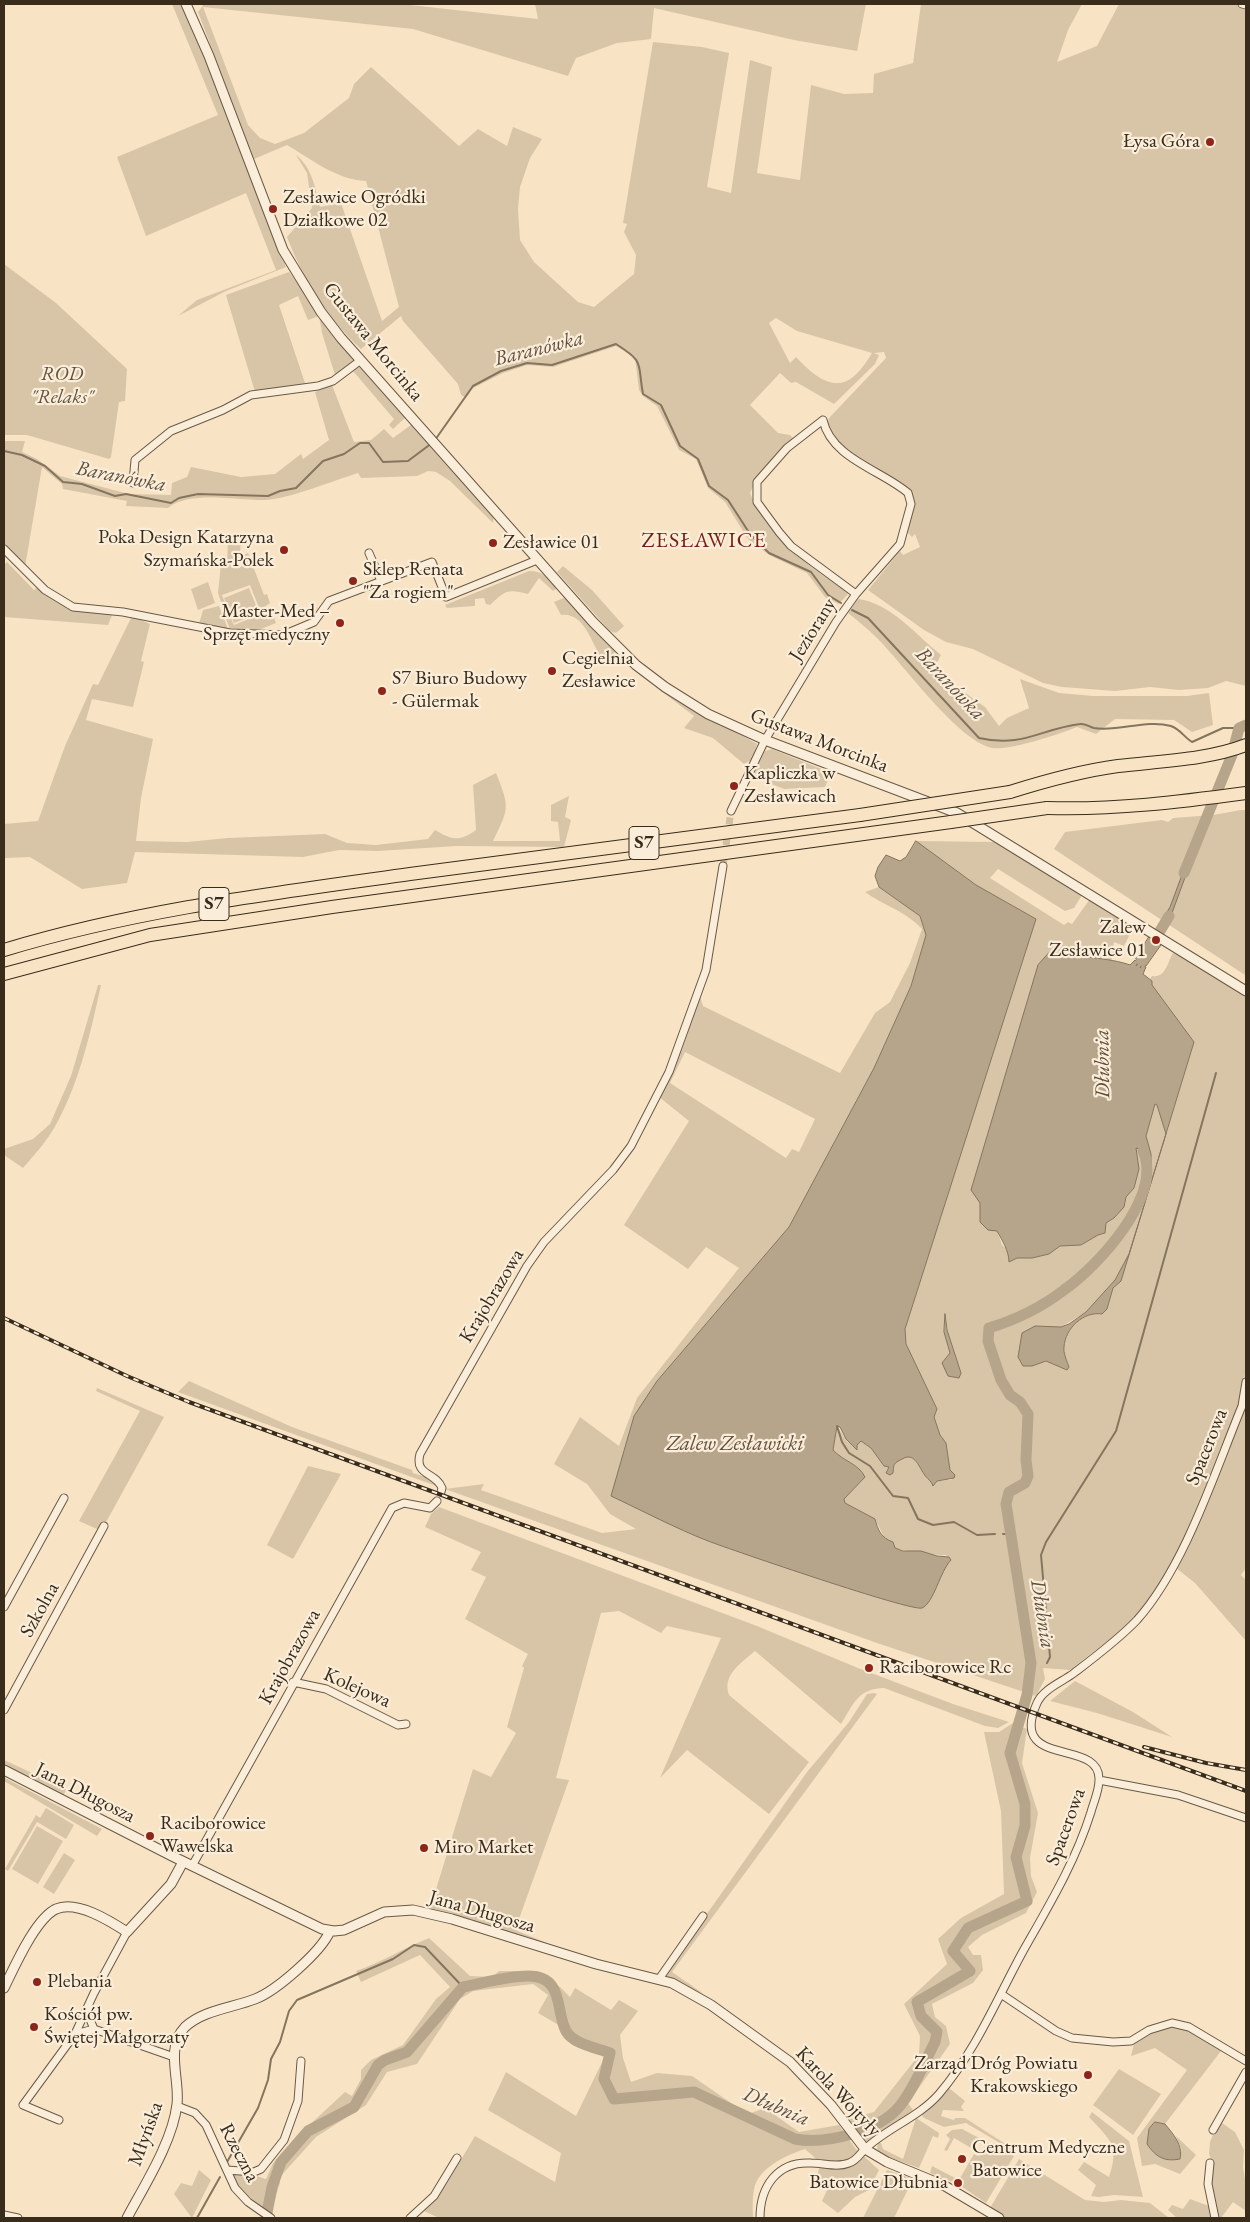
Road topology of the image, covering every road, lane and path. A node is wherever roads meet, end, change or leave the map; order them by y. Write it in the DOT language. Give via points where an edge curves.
graph roads {
  1 [pos="186,4"];
  2 [pos="1242,4"];
  3 [pos="1246,5"];
  4 [pos="361,360"];
  5 [pos="133,483"];
  6 [pos="4,549"];
  7 [pos="369,553"];
  8 [pos="537,560"];
  9 [pos="381,581"];
  10 [pos="856,594"];
  11 [pos="765,740"];
  12 [pos="1246,745"];
  13 [pos="1246,793"];
  14 [pos="732,811"];
  15 [pos="723,866"];
  16 [pos="4,950"];
  17 [pos="4,974"];
  18 [pos="1246,991"];
  19 [pos="1246,1382"];
  20 [pos="441,1492"];
  21 [pos="64,1498"];
  22 [pos="437,1501"];
  23 [pos="104,1526"];
  24 [pos="4,1607"];
  25 [pos="293,1682"];
  26 [pos="4,1710"];
  27 [pos="406,1724"];
  28 [pos="4,1770"];
  29 [pos="1099,1780"];
  30 [pos="1246,1818"];
  31 [pos="188,1864"];
  32 [pos="703,1916"];
  33 [pos="330,1931"];
  34 [pos="127,1932"];
  35 [pos="659,1978"];
  36 [pos="4,1988"];
  37 [pos="1000,1994"];
  38 [pos="86,2010"];
  39 [pos="94,2029"];
  40 [pos="75,2034"];
  41 [pos="174,2058"];
  42 [pos="301,2061"];
  43 [pos="1246,2061"];
  44 [pos="1246,2072"];
  45 [pos="177,2106"];
  46 [pos="60,2120"];
  47 [pos="1213,2130"];
  48 [pos="862,2146"];
  49 [pos="457,2158"];
  50 [pos="1210,2163"];
  51 [pos="227,2170"];
  52 [pos="4,2215"];
  53 [pos="18,2218"];
  54 [pos="127,2218"];
  55 [pos="271,2218"];
  56 [pos="410,2218"];
  57 [pos="760,2218"];
  58 [pos="999,2218"];
  59 [pos="1215,2218"];
  1 -- 4 [label="street, Gustawa Morcinka" via="283,250 321,312"];
  2 -- 3 [label="street"];
  4 -- 5 [label="street" via="333,381 308,389 251,396 171,431 135,460"];
  4 -- 8 [label="street, Gustawa Morcinka"];
  6 -- 9 [label="street" via="42,587 68,605 230,633 288,634 314,622 329,601"];
  7 -- 9 [label="street"];
  8 -- 9 [label="street" via="446,597 432,562"];
  8 -- 11 [label="street, Gustawa Morcinka" via="604,633 651,677 708,714"];
  10 -- 10 [label="street, Jeziorany" via="791,546 757,502 757,482 787,448 823,420 828,436 839,447 908,493 911,504 900,544"];
  10 -- 11 [label="street, Jeziorany"];
  11 -- 14 [label="street, Jeziorany"];
  11 -- 18 [label="street, Gustawa Morcinka" via="957,813"];
  12 -- 16 [label="highway, S7, bridge" via="1210,754 1063,776 1010,792 338,884 148,914 80,928"];
  13 -- 17 [label="highway, S7, bridge" via="1154,806 1093,810 1047,808 332,907 150,935"];
  15 -- 20 [label="street, Krajobrazowa" via="706,970 669,1072 631,1146 613,1170 544,1242 527,1266 420,1454 419,1466 438,1481"];
  19 -- 29 [label="street, Spacerowa" via="1242,1406 1172,1571 1130,1627 1043,1695 1036,1706 1030,1726 1034,1739 1051,1749 1093,1763 1099,1772"];
  21 -- 24 [label="street"];
  22 -- 25 [label="street, Krajobrazowa" via="430,1508 404,1503 392,1508"];
  23 -- 26 [label="street, Szkolna"];
  25 -- 27 [label="street, Kolejowa" via="326,1689 398,1725"];
  25 -- 31 [label="street, Krajobrazowa" via="233,1795"];
  28 -- 31 [label="street, Jana Długosza"];
  29 -- 30 [label="street" via="1178,1796"];
  29 -- 37 [label="street, Spacerowa" via="1081,1845"];
  31 -- 33 [label="street, Jana Długosza"];
  31 -- 34 [label="street"];
  32 -- 35 [label="street"];
  33 -- 35 [label="street, Jana Długosza" via="344,1930 384,1912 413,1910 596,1964"];
  33 -- 41 [label="street, Młyńska" via="323,1944 269,1991 189,2024 178,2036"];
  34 -- 36 [label="street" via="85,1910 56,1909 27,1942"];
  34 -- 38 [label="street"];
  35 -- 48 [label="street, Karola Wojtyły" via="697,1997 774,2049 810,2081"];
  37 -- 43 [label="street" via="1072,2038 1130,2041 1149,2030 1172,2023 1189,2027"];
  37 -- 48 [label="street, Spacerowa" via="977,2040 939,2094"];
  38 -- 39 [label="street"];
  38 -- 40 [label="street"];
  39 -- 40 [label="street"];
  39 -- 41 [label="street"];
  40 -- 46 [label="street" via="24,2105"];
  41 -- 45 [label="street, Młyńska"];
  42 -- 51 [label="street" via="298,2101 284,2140 261,2169 254,2172"];
  44 -- 47 [label="street"];
  45 -- 51 [label="street, Rzeczna" via="195,2113 206,2125"];
  45 -- 54 [label="street, Młyńska" via="152,2172"];
  48 -- 57 [label="street, Spacerowa" via="854,2160 847,2164 802,2162 780,2170 764,2190"];
  48 -- 58 [label="street, Karola Wojtyły" via="887,2162 945,2186"];
  49 -- 56 [label="street" via="434,2196"];
  50 -- 59 [label="street" via="1208,2184"];
  51 -- 55 [label="street, Rzeczna" via="235,2188"];
  52 -- 53 [label="street"];
}
